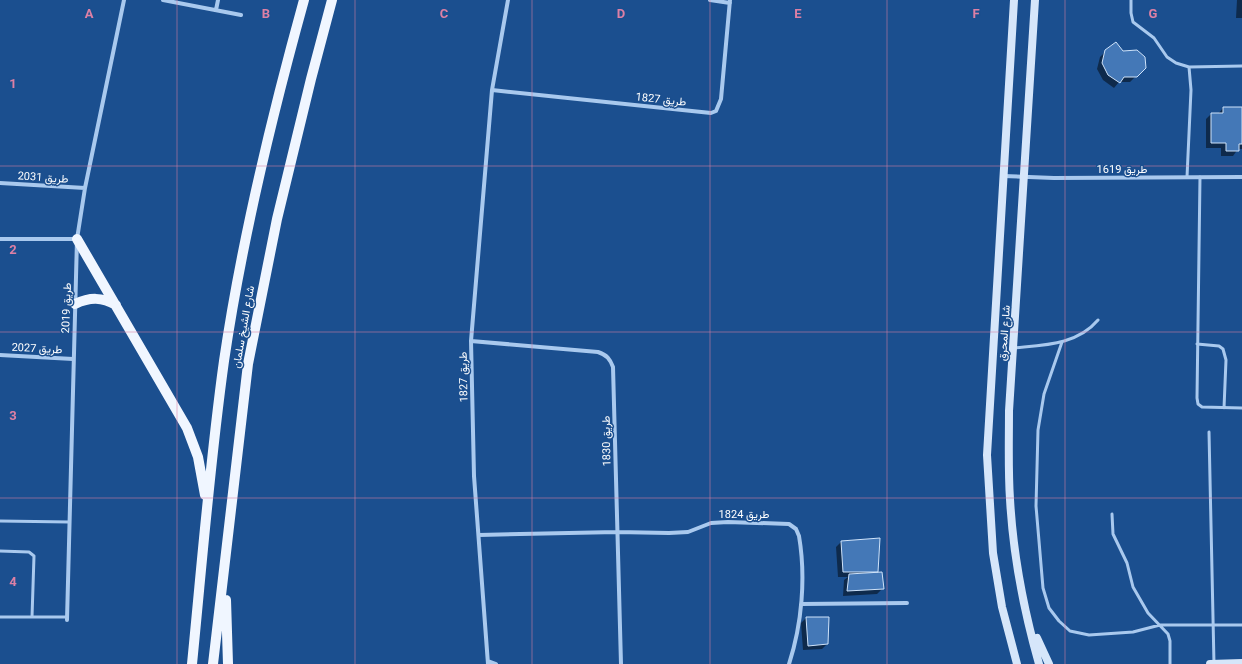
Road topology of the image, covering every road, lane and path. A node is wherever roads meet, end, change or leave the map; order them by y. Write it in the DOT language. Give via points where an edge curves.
graph roads {
  1 [pos="124,0"];
  2 [pos="163,0"];
  3 [pos="218,0"];
  4 [pos="304,0"];
  5 [pos="332,0"];
  6 [pos="508,0"];
  7 [pos="710,0"];
  8 [pos="1014,0"];
  9 [pos="1035,0"];
  10 [pos="1131,0"];
  11 [pos="730,2"];
  12 [pos="216,10"];
  13 [pos="241,15"];
  14 [pos="1242,66"];
  15 [pos="1189,67"];
  16 [pos="492,90"];
  17 [pos="1003,176"];
  18 [pos="1025,176"];
  19 [pos="1200,177"];
  20 [pos="1187,178"];
  21 [pos="1242,178"];
  22 [pos="0,183"];
  23 [pos="85,188"];
  24 [pos="0,239"];
  25 [pos="77,239"];
  26 [pos="75,304"];
  27 [pos="116,305"];
  28 [pos="1098,320"];
  29 [pos="471,341"];
  30 [pos="1062,342"];
  31 [pos="1197,344"];
  32 [pos="1014,348"];
  33 [pos="0,355"];
  34 [pos="73,359"];
  35 [pos="1224,408"];
  36 [pos="1242,408"];
  37 [pos="1209,432"];
  38 [pos="207,508"];
  39 [pos="1112,514"];
  40 [pos="0,521"];
  41 [pos="69,522"];
  42 [pos="617,532"];
  43 [pos="479,535"];
  44 [pos="0,551"];
  45 [pos="225,565"];
  46 [pos="907,603"];
  47 [pos="801,604"];
  48 [pos="0,617"];
  49 [pos="32,617"];
  50 [pos="67,619"];
  51 [pos="1028,620"];
  52 [pos="1214,624"];
  53 [pos="1160,625"];
  54 [pos="1242,625"];
  55 [pos="488,662"];
  56 [pos="1242,663"];
  57 [pos="192,664"];
  58 [pos="213,664"];
  59 [pos="228,664"];
  60 [pos="496,664"];
  61 [pos="620,664"];
  62 [pos="789,664"];
  63 [pos="1017,664"];
  64 [pos="1039,664"];
  65 [pos="1049,664"];
  66 [pos="1170,664"];
  67 [pos="1210,664"];
  68 [pos="1214,664"];
  1 -- 23 [label="street, طريق 2019"];
  2 -- 12 [label="street"];
  3 -- 12 [label="street"];
  4 -- 38 [label="main road, شارع الشيخ سلمان" via="272,118 241,264 224,361"];
  5 -- 45 [label="main road, شارع الشيخ سلمان" via="262,289 248,364"];
  6 -- 16 [label="street, طريق 1827"];
  7 -- 11 [label="street"];
  8 -- 17 [label="main road, شارع المحرق"];
  9 -- 18 [label="main road, شارع المحرق"];
  10 -- 15 [label="lane" via="1133,22 1154,38 1167,57"];
  11 -- 16 [label="street, طريق 1827" via="721,99 716,111 711,113"];
  12 -- 13 [label="street"];
  14 -- 15 [label="lane"];
  15 -- 20 [label="lane" via="1191,90"];
  16 -- 29 [label="street, طريق 1827"];
  17 -- 18 [label="street, طريق 1619"];
  17 -- 63 [label="main road, شارع المحرق" via="987,463 993,553 1002,607"];
  18 -- 20 [label="street, طريق 1619"];
  18 -- 32 [label="main road, شارع المحرق"];
  19 -- 20 [label="street, طريق 1619"];
  19 -- 21 [label="street, طريق 1619"];
  19 -- 31 [label="lane"];
  22 -- 23 [label="street, طريق 2031"];
  23 -- 25 [label="street, طريق 2019"];
  24 -- 25 [label="street"];
  25 -- 26 [label="street, طريق 2019"];
  25 -- 27 [label="main road"];
  26 -- 27 [label="main road" via="91,298 100,298"];
  26 -- 34 [label="street, طريق 2019"];
  27 -- 38 [label="main road" via="187,428 198,457"];
  28 -- 30 [label="lane" via="1085,333"];
  29 -- 42 [label="street, طريق 1830" via="598,352 610,359 613,367"];
  29 -- 43 [label="street, طريق 1827" via="474,476"];
  30 -- 32 [label="lane"];
  30 -- 53 [label="lane" via="1044,394 1038,430 1036,506 1043,588 1049,608 1070,631 1089,635 1133,632"];
  31 -- 35 [label="lane" via="1219,346 1223,349 1226,360"];
  31 -- 35 [label="lane" via="1198,404 1202,407"];
  32 -- 51 [label="main road, شارع المحرق" via="1009,411 1010,500"];
  33 -- 34 [label="street, طريق 2027"];
  34 -- 41 [label="street, طريق 2019"];
  35 -- 36 [label="lane"];
  37 -- 52 [label="lane"];
  38 -- 57 [label="main road, شارع الشيخ سلمان"];
  39 -- 53 [label="lane" via="1113,534 1127,563 1133,587 1148,613"];
  40 -- 41 [label="lane"];
  41 -- 50 [label="street, طريق 2019"];
  42 -- 43 [label="street, طريق 1824"];
  42 -- 47 [label="street, طريق 1824" via="688,532 711,523 728,522 789,524 796,529 801,544"];
  42 -- 61 [label="street, طريق 1830"];
  43 -- 55 [label="street, طريق 1827"];
  44 -- 49 [label="lane" via="29,552 34,556"];
  45 -- 58 [label="main road, شارع الشيخ سلمان"];
  45 -- 59 [label="main road"];
  46 -- 47 [label="street"];
  47 -- 62 [label="street, طريق 1824"];
  48 -- 49 [label="lane"];
  49 -- 50 [label="lane"];
  51 -- 64 [label="main road, شارع المحرق"];
  51 -- 65 [label="main road"];
  52 -- 53 [label="lane"];
  52 -- 54 [label="lane"];
  52 -- 68 [label="lane"];
  53 -- 66 [label="lane" via="1168,634 1170,641"];
  55 -- 60 [label="street"];
  56 -- 68 [label="main road"];
  67 -- 68 [label="main road"];
}
